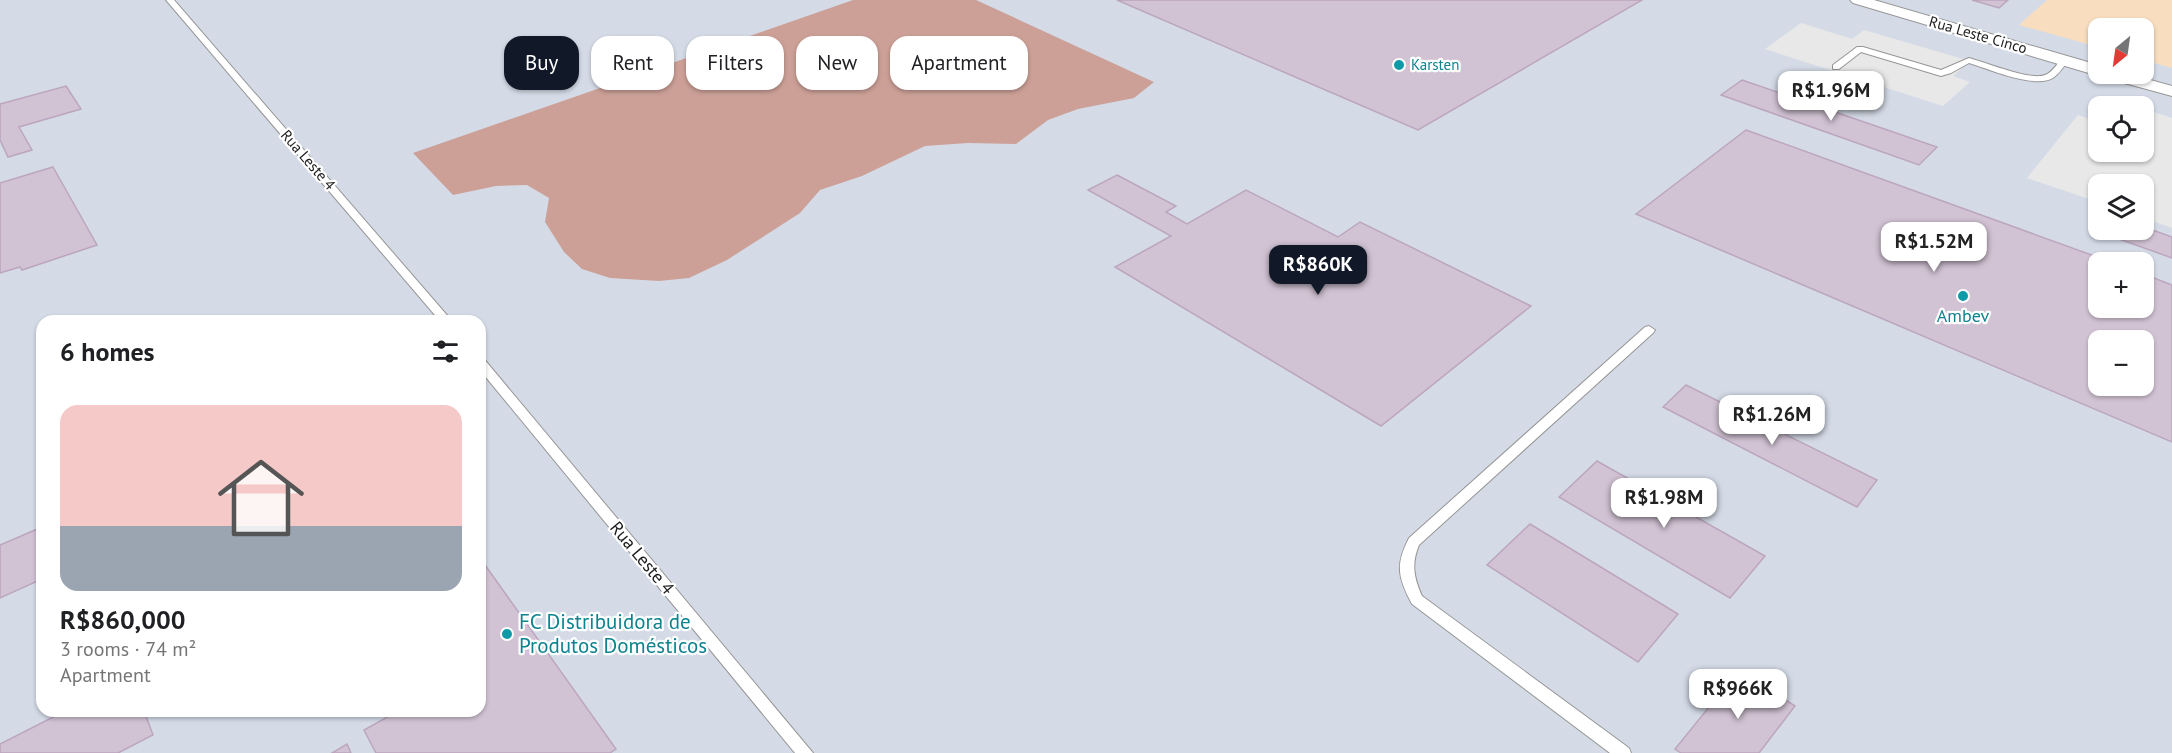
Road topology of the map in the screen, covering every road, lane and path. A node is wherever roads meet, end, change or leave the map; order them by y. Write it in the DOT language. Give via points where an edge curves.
graph roads {
  1 [pos="170,0"];
  2 [pos="1858,0"];
  3 [pos="2065,60"];
  4 [pos="2088,66"];
  5 [pos="1836,67"];
  6 [pos="2147,84"];
  7 [pos="2172,91"];
  8 [pos="441,315"];
  9 [pos="1649,330"];
  10 [pos="486,369"];
  11 [pos="805,753"];
  12 [pos="1623,753"];
  1 -- 8 [label="lane, Rua Leste 4"];
  2 -- 3 [label="street, Rua Leste Cinco"];
  3 -- 4 [label="street, Rua Leste Cinco"];
  3 -- 5 [label="lane" via="2043,79 1969,60 1941,73 1860,49"];
  6 -- 7 [label="street"];
  9 -- 12 [label="lane" via="1414,542 1405,560 1407,579 1417,600"];
  10 -- 11 [label="lane, Rua Leste 4"];
}
